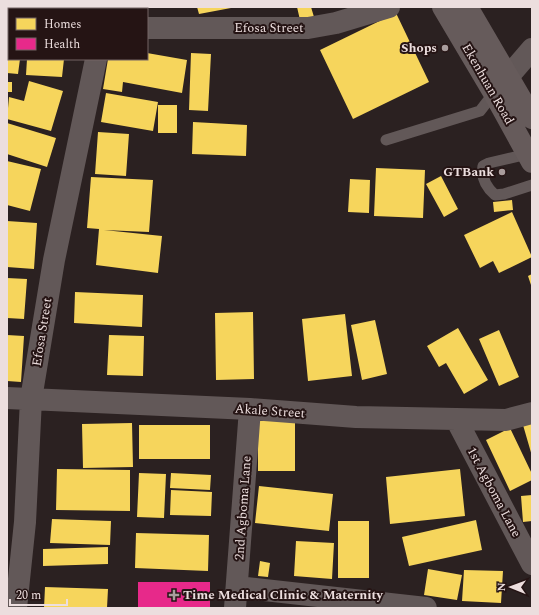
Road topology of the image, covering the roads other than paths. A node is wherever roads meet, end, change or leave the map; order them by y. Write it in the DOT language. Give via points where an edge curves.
graph roads {
  1 [pos="389,7"];
  2 [pos="443,7"];
  3 [pos="466,7"];
  4 [pos="148,28"];
  5 [pos="532,49"];
  6 [pos="96,60"];
  7 [pos="501,86"];
  8 [pos="532,118"];
  9 [pos="386,140"];
  10 [pos="530,158"];
  11 [pos="532,185"];
  12 [pos="7,398"];
  13 [pos="31,399"];
  14 [pos="250,409"];
  15 [pos="532,413"];
  16 [pos="456,419"];
  17 [pos="532,564"];
  18 [pos="236,598"];
  19 [pos="16,608"];
  20 [pos="426,608"];
  1 -- 4 [label="street, Efosa Street" via="336,23 308,28"];
  2 -- 7 [label="main road, Ekenhuan Road"];
  3 -- 7 [label="main road, Ekenhuan Road"];
  5 -- 7 [label="street"];
  6 -- 13 [label="street, Efosa Street" via="54,260"];
  7 -- 8 [label="main road, Ekenhuan Road"];
  7 -- 9 [label="lane" via="480,111"];
  7 -- 10 [label="main road, Ekenhuan Road"];
  10 -- 11 [label="lane" via="489,163 483,166 482,174 488,189 495,195"];
  12 -- 13 [label="street, Akale Street"];
  13 -- 14 [label="street, Akale Street"];
  13 -- 19 [label="street, Efosa Street" via="25,522"];
  14 -- 16 [label="street, Akale Street" via="356,417"];
  14 -- 18 [label="street, 2nd Agboma Lane"];
  15 -- 16 [label="street, Akale Street" via="506,420"];
  16 -- 17 [label="street, 1st Agboma Lane"];
  18 -- 20 [label="street"];
}
